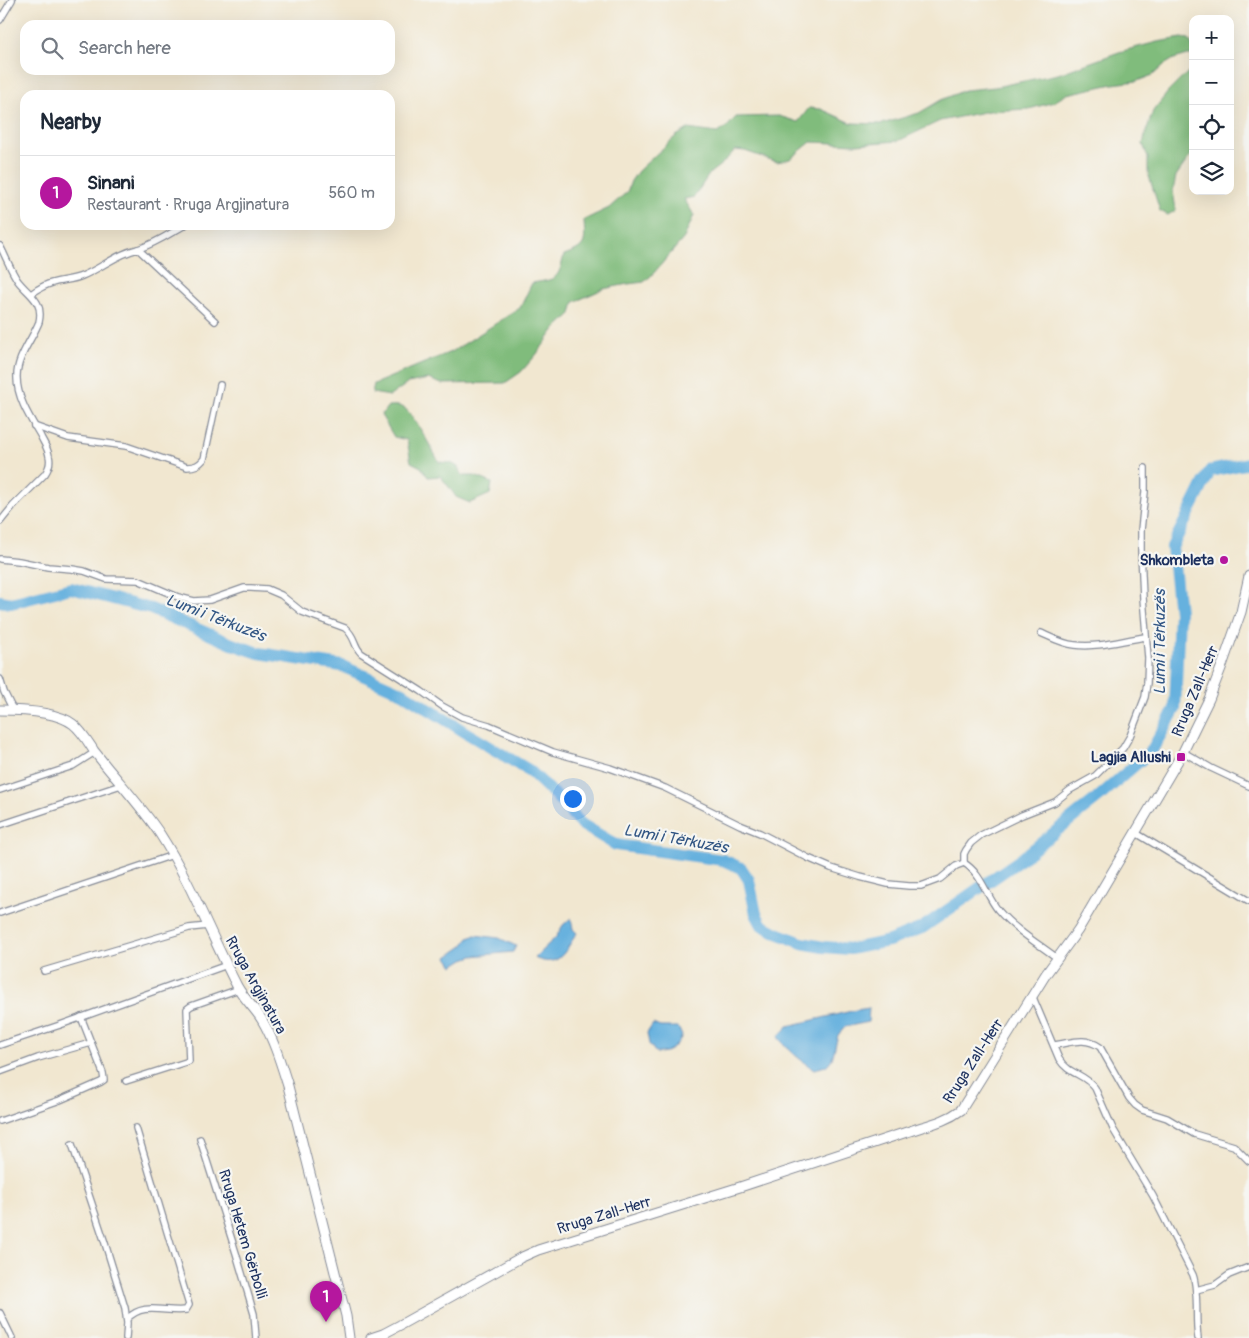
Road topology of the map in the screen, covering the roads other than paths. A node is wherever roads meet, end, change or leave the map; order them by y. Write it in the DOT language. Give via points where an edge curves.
graph roads {
  1 [pos="12,0"];
  2 [pos="0,20"];
  3 [pos="176,230"];
  4 [pos="0,246"];
  5 [pos="138,248"];
  6 [pos="32,294"];
  7 [pos="216,322"];
  8 [pos="220,385"];
  9 [pos="34,426"];
  10 [pos="1145,468"];
  11 [pos="0,522"];
  12 [pos="0,559"];
  13 [pos="1249,576"];
  14 [pos="1041,634"];
  15 [pos="1146,637"];
  16 [pos="0,679"];
  17 [pos="0,710"];
  18 [pos="13,710"];
  19 [pos="95,752"];
  20 [pos="1183,752"];
  21 [pos="121,785"];
  22 [pos="1249,786"];
  23 [pos="0,790"];
  24 [pos="0,824"];
  25 [pos="1136,833"];
  26 [pos="173,855"];
  27 [pos="964,863"];
  28 [pos="1249,901"];
  29 [pos="0,913"];
  30 [pos="208,926"];
  31 [pos="1058,958"];
  32 [pos="227,965"];
  33 [pos="44,971"];
  34 [pos="239,989"];
  35 [pos="1032,995"];
  36 [pos="81,1017"];
  37 [pos="92,1043"];
  38 [pos="0,1045"];
  39 [pos="1054,1045"];
  40 [pos="0,1072"];
  41 [pos="126,1080"];
  42 [pos="0,1122"];
  43 [pos="136,1128"];
  44 [pos="200,1139"];
  45 [pos="72,1144"];
  46 [pos="1249,1161"];
  47 [pos="1249,1267"];
  48 [pos="1196,1290"];
  49 [pos="0,1313"];
  50 [pos="127,1319"];
  51 [pos="12,1338"];
  52 [pos="126,1338"];
  53 [pos="256,1338"];
  54 [pos="349,1338"];
  55 [pos="371,1338"];
  56 [pos="1198,1338"];
  1 -- 2 [label="street"];
  3 -- 5 [label="street"];
  4 -- 6 [label="street" via="18,281"];
  5 -- 6 [label="street" via="119,254 84,276 51,283"];
  5 -- 7 [label="street"];
  6 -- 9 [label="street" via="40,316 18,364 16,376 20,398"];
  8 -- 9 [label="street" via="204,459 194,467 126,446 68,438"];
  9 -- 11 [label="street" via="49,455 49,468"];
  10 -- 15 [label="street" via="1141,551"];
  12 -- 27 [label="street" via="72,569 106,578 138,580 194,601 210,600 244,588 274,591 302,612 345,628 361,654 452,713 553,752 665,788 831,868 888,884 921,886 940,879"];
  13 -- 20 [label="main road, Rruga Zall-Herr" via="1224,663"];
  14 -- 15 [label="street" via="1086,646"];
  15 -- 27 [label="street" via="1145,697 1123,748 1094,776 1056,802 980,835 966,850"];
  16 -- 18 [label="street"];
  17 -- 18 [label="main road, Rruga Argjinatura"];
  18 -- 19 [label="main road, Rruga Argjinatura" via="51,715 69,722"];
  19 -- 21 [label="main road, Rruga Argjinatura"];
  19 -- 23 [label="street" via="73,766"];
  20 -- 22 [label="street"];
  20 -- 25 [label="main road, Rruga Zall-Herr"];
  21 -- 24 [label="street"];
  21 -- 26 [label="main road, Rruga Argjinatura"];
  25 -- 28 [label="street"];
  25 -- 31 [label="main road, Rruga Zall-Herr"];
  26 -- 29 [label="street"];
  26 -- 30 [label="main road, Rruga Argjinatura"];
  27 -- 31 [label="street" via="969,865 1003,916"];
  30 -- 32 [label="main road, Rruga Argjinatura"];
  30 -- 33 [label="street" via="179,930"];
  31 -- 35 [label="main road, Rruga Zall-Herr"];
  32 -- 34 [label="main road, Rruga Argjinatura"];
  32 -- 36 [label="street"];
  34 -- 41 [label="street" via="187,1009 189,1061"];
  34 -- 54 [label="main road, Rruga Argjinatura" via="266,1027 288,1086"];
  35 -- 39 [label="street"];
  35 -- 55 [label="main road, Rruga Zall-Herr" via="955,1115 538,1250"];
  36 -- 37 [label="street"];
  36 -- 38 [label="street"];
  37 -- 40 [label="street"];
  37 -- 42 [label="street" via="104,1080"];
  39 -- 46 [label="street" via="1080,1041 1094,1044 1100,1048 1135,1105 1194,1134 1234,1146"];
  39 -- 48 [label="street" via="1063,1065 1085,1077 1095,1088 1113,1129 1153,1196 1193,1275"];
  43 -- 50 [label="street" via="189,1305 181,1311 145,1309"];
  44 -- 53 [label="street, Rruga Hetem Gërbolli" via="254,1314"];
  45 -- 50 [label="street"];
  47 -- 48 [label="street" via="1215,1285"];
  48 -- 56 [label="street"];
  49 -- 51 [label="street"];
  50 -- 52 [label="street"];
}
